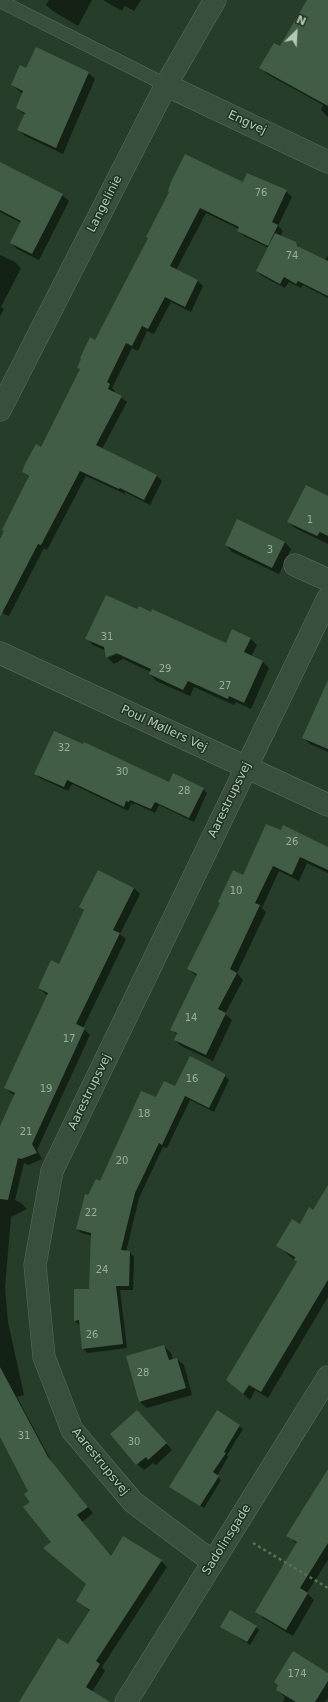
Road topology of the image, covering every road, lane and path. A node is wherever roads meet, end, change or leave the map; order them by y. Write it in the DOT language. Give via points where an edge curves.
graph roads {
  1 [pos="215,0"];
  2 [pos="0,1"];
  3 [pos="166,85"];
  4 [pos="328,162"];
  5 [pos="0,410"];
  6 [pos="295,565"];
  7 [pos="328,580"];
  8 [pos="328,598"];
  9 [pos="0,653"];
  10 [pos="246,767"];
  11 [pos="328,805"];
  12 [pos="328,1377"];
  13 [pos="233,1531"];
  14 [pos="213,1562"];
  15 [pos="328,1588"];
  16 [pos="126,1702"];
  1 -- 3 [label="street, Langelinie"];
  2 -- 3 [label="lane"];
  3 -- 4 [label="street, Engvej"];
  3 -- 5 [label="street, Langelinie"];
  6 -- 7 [label="street"];
  8 -- 10 [label="street, Aarestrupsvej"];
  9 -- 10 [label="street, Poul Møllers Vej"];
  10 -- 11 [label="street, Poul Møllers Vej"];
  10 -- 14 [label="street, Aarestrupsvej" via="52,1171 35,1265 44,1357 72,1430 133,1502"];
  12 -- 13 [label="street, Sadolinsgade"];
  13 -- 14 [label="street, Sadolinsgade"];
  13 -- 15 [label="path"];
  14 -- 16 [label="street, Sadolinsgade"];
}
